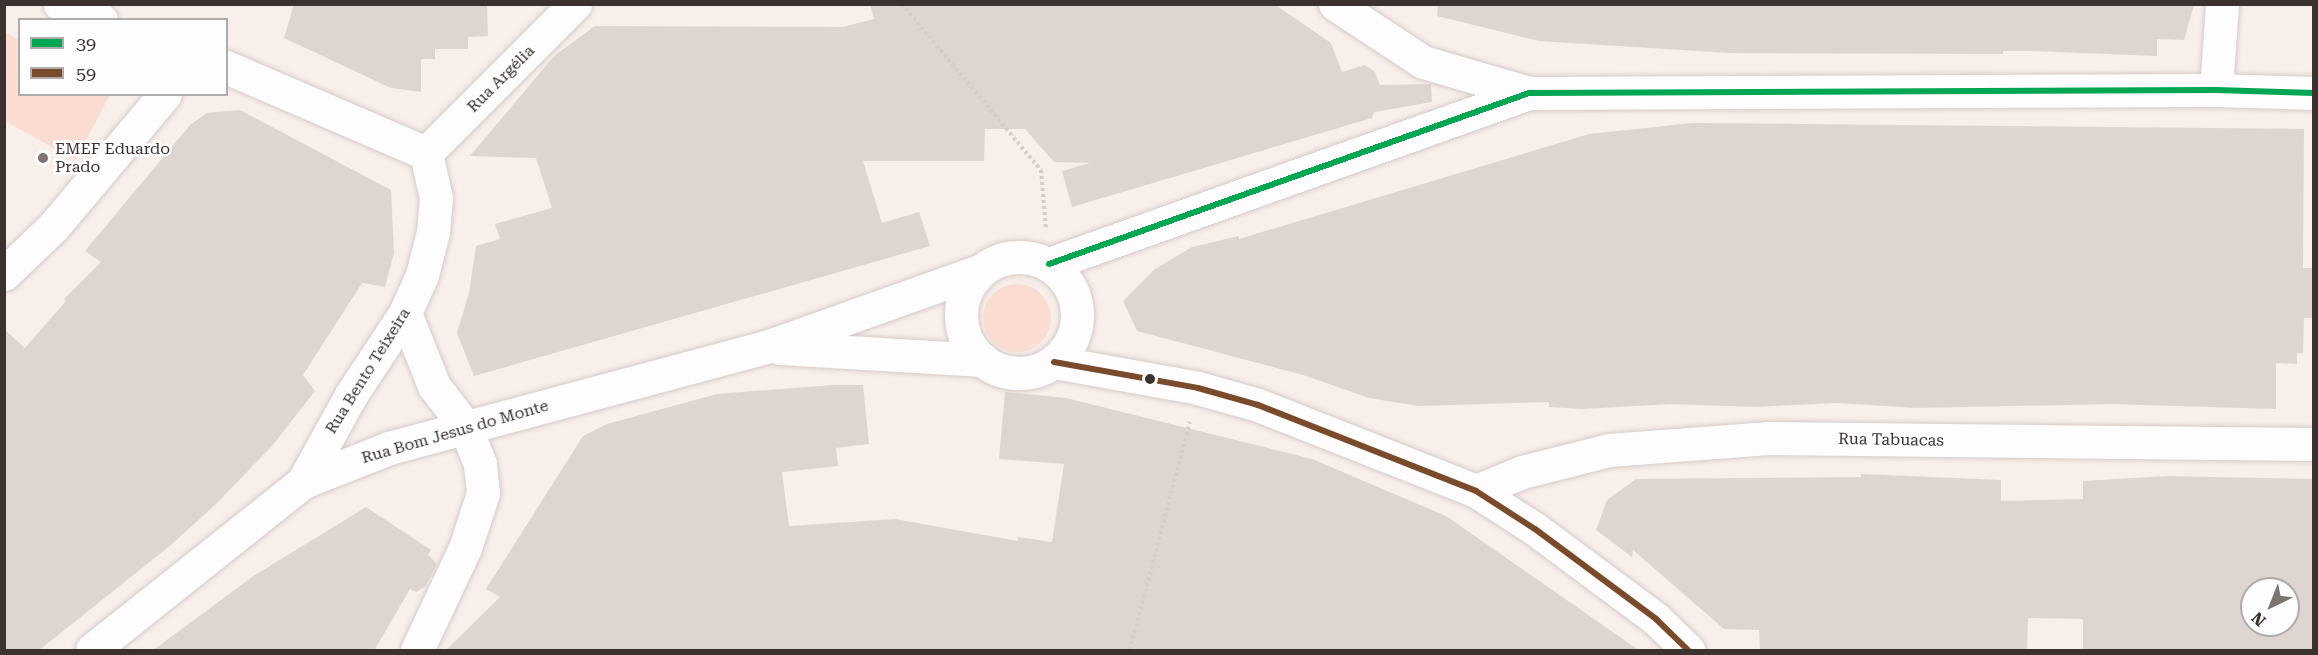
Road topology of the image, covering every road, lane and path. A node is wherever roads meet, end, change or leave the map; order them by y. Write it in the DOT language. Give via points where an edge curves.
graph roads {
  1 [pos="60,4"];
  2 [pos="575,4"];
  3 [pos="902,4"];
  4 [pos="1335,4"];
  5 [pos="2222,4"];
  6 [pos="96,18"];
  7 [pos="228,68"];
  8 [pos="2216,90"];
  9 [pos="1529,93"];
  10 [pos="2313,93"];
  11 [pos="163,96"];
  12 [pos="426,153"];
  13 [pos="1049,264"];
  14 [pos="980,271"];
  15 [pos="4,274"];
  16 [pos="405,313"];
  17 [pos="766,348"];
  18 [pos="982,360"];
  19 [pos="1054,363"];
  20 [pos="1198,388"];
  21 [pos="465,426"];
  22 [pos="2313,444"];
  23 [pos="303,482"];
  24 [pos="1476,491"];
  25 [pos="92,651"];
  26 [pos="417,651"];
  27 [pos="1130,651"];
  28 [pos="1688,651"];
  1 -- 6 [label="street"];
  2 -- 12 [label="street, Rua Argélia"];
  3 -- 13 [label="path" via="1041,170"];
  4 -- 9 [label="street" via="1423,62"];
  5 -- 8 [label="street"];
  7 -- 12 [label="street"];
  8 -- 9 [label="street"];
  8 -- 10 [label="street"];
  9 -- 13 [label="street"];
  11 -- 15 [label="street" via="54,226"];
  12 -- 16 [label="street, Rua Bento Teixeira" via="436,198 433,232 422,275"];
  13 -- 14 [label="street" via="1017,256 997,260"];
  13 -- 19 [label="street" via="1072,288 1078,320 1074,336"];
  14 -- 17 [label="street, Rua Bom Jesus do Monte"];
  14 -- 18 [label="street" via="968,287 962,306 962,326 969,345"];
  16 -- 21 [label="street" via="434,386"];
  16 -- 23 [label="street, Rua Bento Teixeira" via="351,396"];
  17 -- 18 [label="street, Rua Bom Jesus do Monte"];
  17 -- 21 [label="street, Rua Bom Jesus do Monte"];
  18 -- 19 [label="street" via="1000,370 1020,374"];
  19 -- 20 [label="street"];
  20 -- 24 [label="street" via="1258,405"];
  20 -- 27 [label="path"];
  21 -- 23 [label="street, Rua Bom Jesus do Monte" via="388,448"];
  21 -- 26 [label="street" via="480,464 483,493 465,548"];
  22 -- 24 [label="street, Rua Tabuacas" via="1769,438 1609,450 1522,472"];
  23 -- 25 [label="street, Rua Bom Jesus do Monte"];
  24 -- 28 [label="street" via="1535,529 1647,612"];
}
